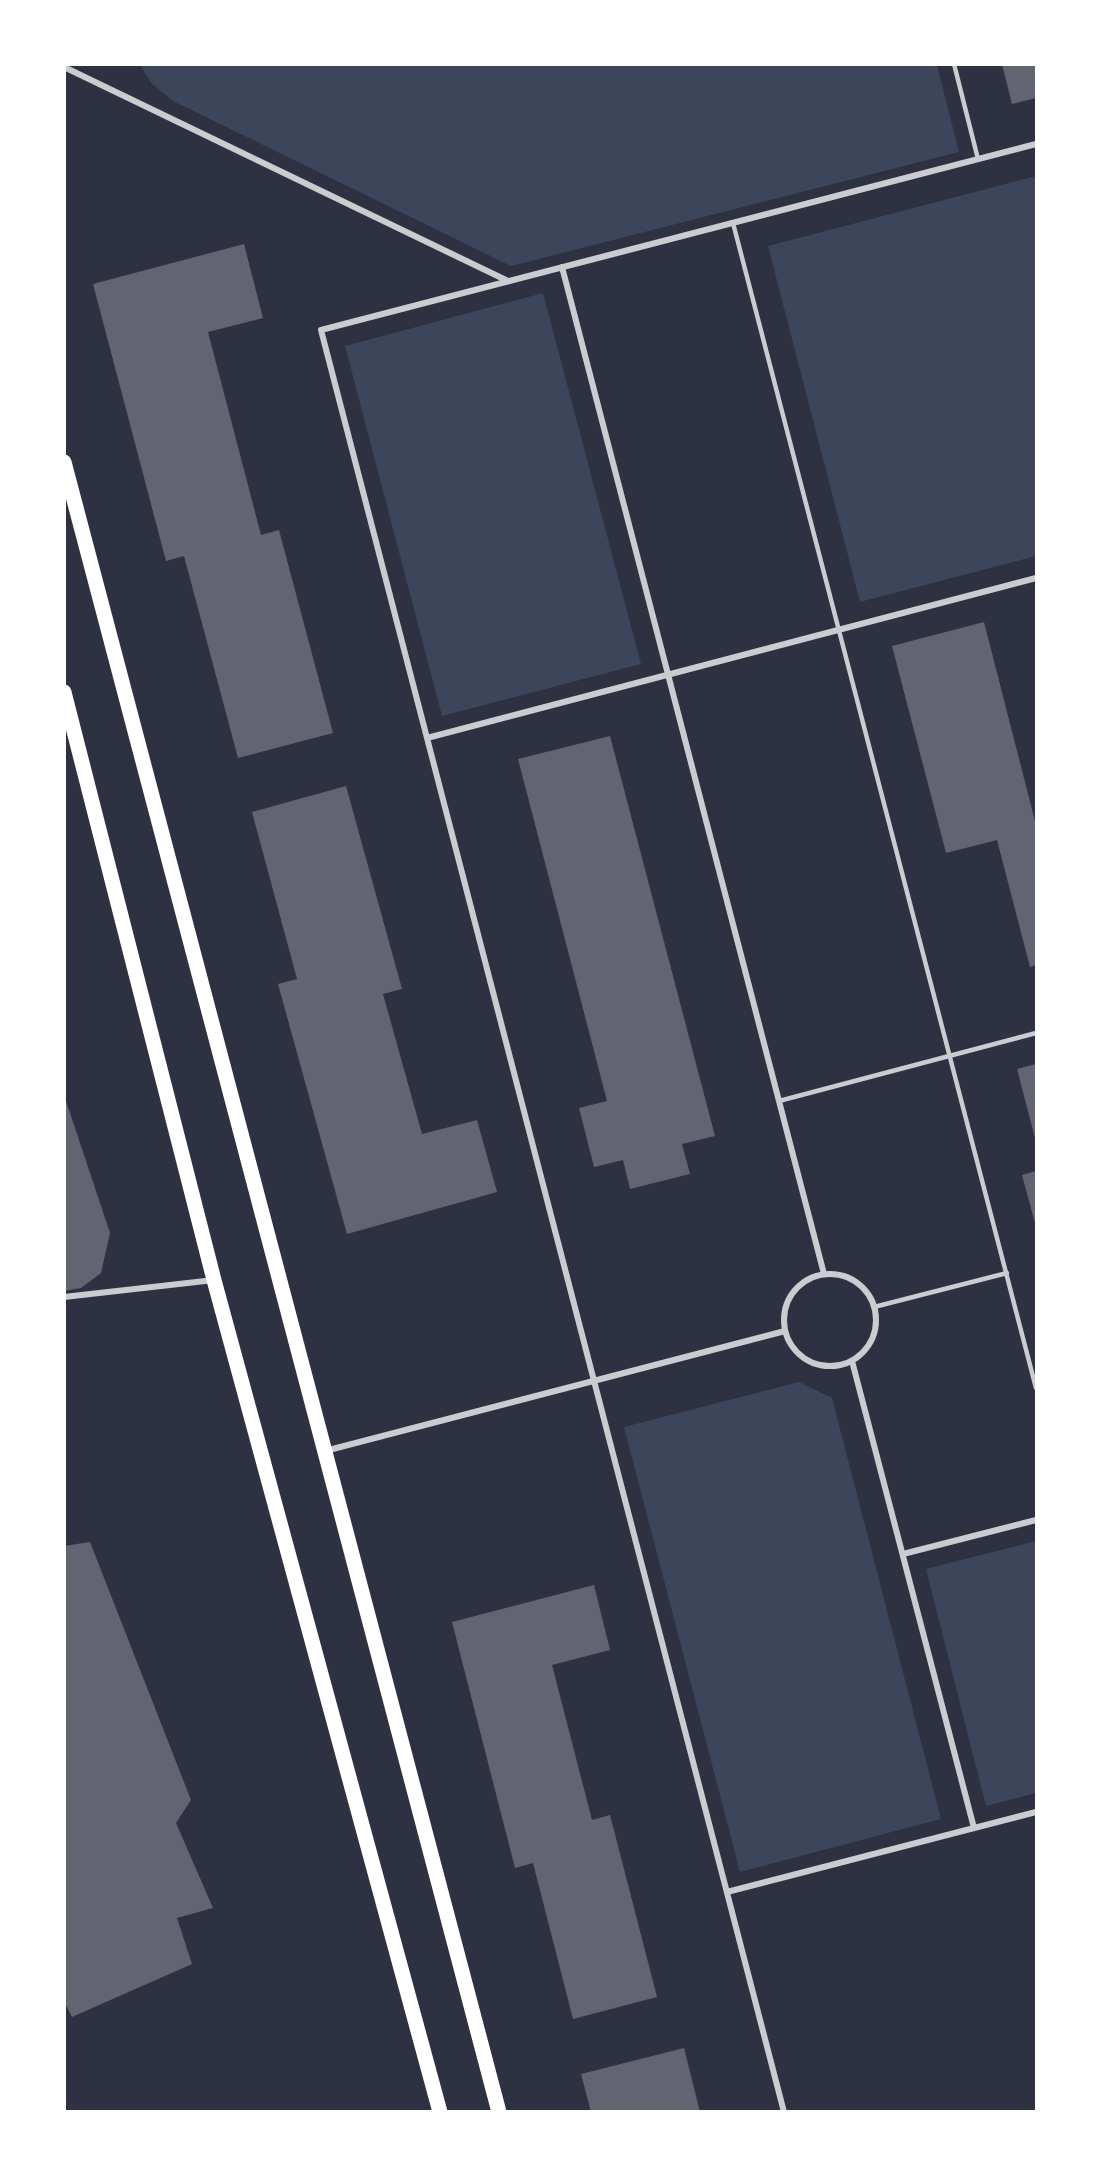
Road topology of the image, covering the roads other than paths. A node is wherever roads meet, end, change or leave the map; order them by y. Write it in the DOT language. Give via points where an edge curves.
graph roads {
  1 [pos="954,64"];
  2 [pos="64,67"];
  3 [pos="1036,144"];
  4 [pos="978,159"];
  5 [pos="733,223"];
  6 [pos="562,267"];
  7 [pos="508,281"];
  8 [pos="64,462"];
  9 [pos="1036,578"];
  10 [pos="839,630"];
  11 [pos="668,675"];
  12 [pos="64,692"];
  13 [pos="427,738"];
  14 [pos="1036,1033"];
  15 [pos="950,1055"];
  16 [pos="779,1101"];
  17 [pos="1007,1273"];
  18 [pos="824,1274"];
  19 [pos="214,1280"];
  20 [pos="64,1297"];
  21 [pos="874,1307"];
  22 [pos="785,1330"];
  23 [pos="852,1361"];
  24 [pos="594,1381"];
  25 [pos="1036,1388"];
  26 [pos="325,1451"];
  27 [pos="1036,1520"];
  28 [pos="903,1554"];
  29 [pos="1036,1812"];
  30 [pos="974,1828"];
  31 [pos="727,1892"];
  32 [pos="440,2112"];
  33 [pos="500,2112"];
  34 [pos="784,2112"];
  1 -- 4 [label="lane"];
  2 -- 7 [label="street"];
  3 -- 4 [label="street"];
  4 -- 5 [label="street"];
  5 -- 6 [label="street"];
  5 -- 10 [label="lane"];
  6 -- 7 [label="street"];
  6 -- 11 [label="street"];
  7 -- 13 [label="street" via="321,330"];
  8 -- 26 [label="main road"];
  9 -- 10 [label="street"];
  10 -- 11 [label="street"];
  10 -- 15 [label="lane"];
  11 -- 13 [label="street"];
  11 -- 16 [label="street"];
  12 -- 19 [label="main road"];
  13 -- 24 [label="street"];
  14 -- 15 [label="lane"];
  15 -- 16 [label="lane"];
  15 -- 17 [label="lane"];
  16 -- 18 [label="street"];
  17 -- 21 [label="lane"];
  17 -- 25 [label="lane"];
  18 -- 21 [label="street" via="855,1281 867,1292"];
  18 -- 22 [label="street" via="796,1288 788,1301"];
  19 -- 20 [label="street"];
  19 -- 32 [label="main road"];
  21 -- 23 [label="street" via="873,1338"];
  22 -- 23 [label="street" via="793,1348 805,1359 835,1366"];
  22 -- 24 [label="street"];
  23 -- 28 [label="street"];
  24 -- 26 [label="street"];
  24 -- 31 [label="street"];
  26 -- 33 [label="main road"];
  27 -- 28 [label="street"];
  28 -- 30 [label="street"];
  29 -- 30 [label="street"];
  30 -- 31 [label="street"];
  31 -- 34 [label="street"];
}
